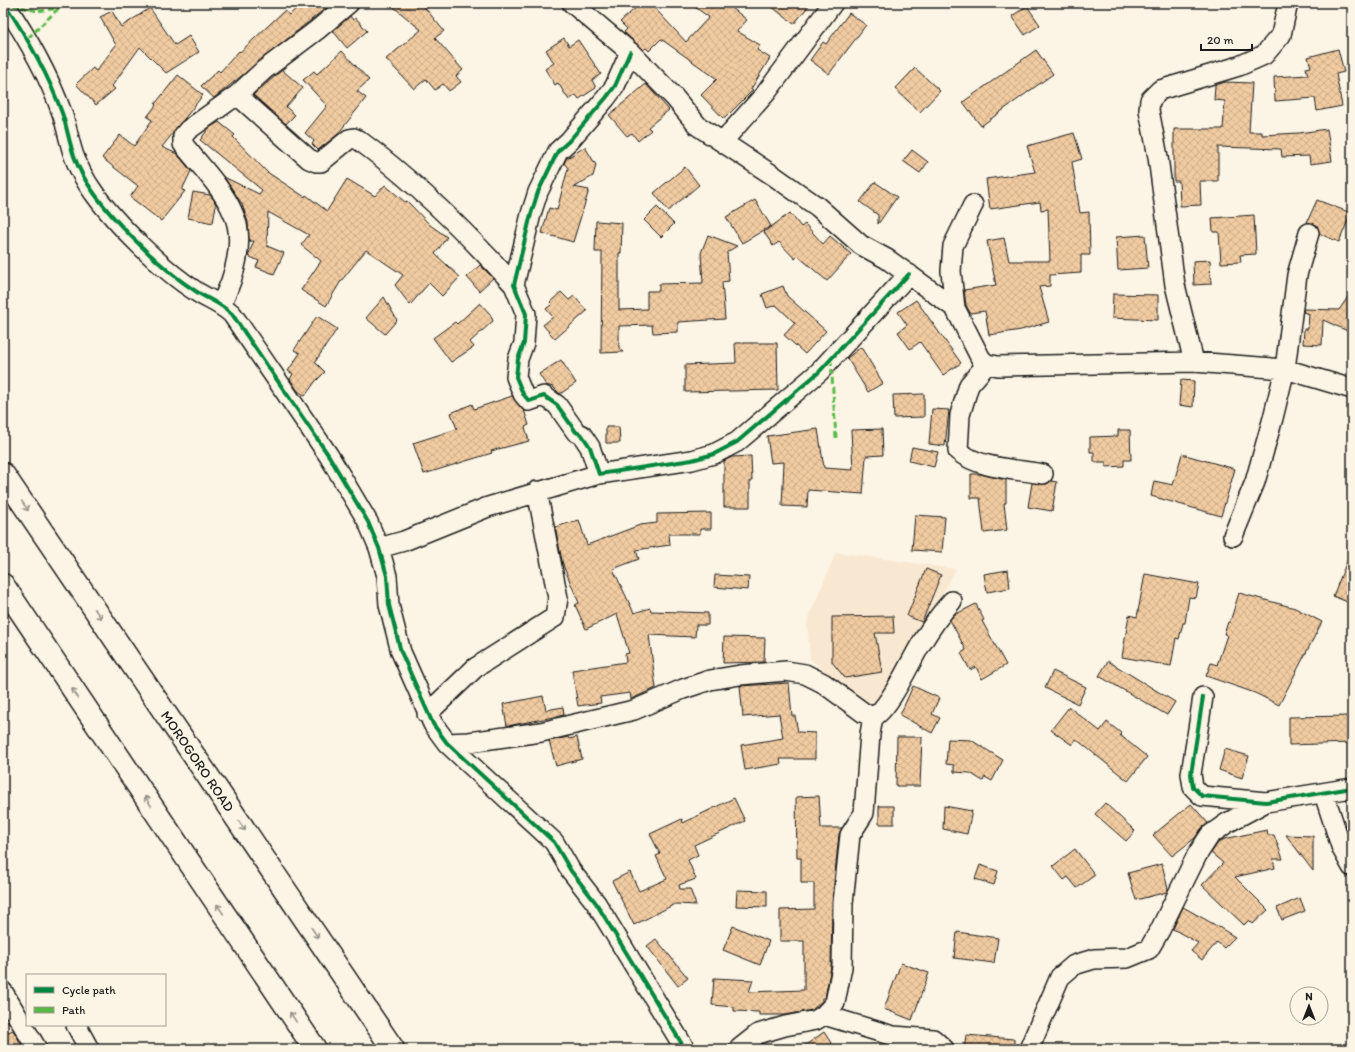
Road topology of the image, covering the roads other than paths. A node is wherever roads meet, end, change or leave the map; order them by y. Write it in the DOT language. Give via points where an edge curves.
graph roads {
  1 [pos="4,3"];
  2 [pos="349,3"];
  3 [pos="572,3"];
  4 [pos="833,3"];
  5 [pos="1288,3"];
  6 [pos="630,52"];
  7 [pos="237,95"];
  8 [pos="722,142"];
  9 [pos="972,205"];
  10 [pos="1309,233"];
  11 [pos="909,274"];
  12 [pos="514,284"];
  13 [pos="221,304"];
  14 [pos="955,308"];
  15 [pos="1194,362"];
  16 [pos="987,364"];
  17 [pos="1285,369"];
  18 [pos="1352,389"];
  19 [pos="3,474"];
  20 [pos="599,474"];
  21 [pos="1043,474"];
  22 [pos="537,491"];
  23 [pos="1233,536"];
  24 [pos="379,548"];
  25 [pos="3,585"];
  26 [pos="952,601"];
  27 [pos="1203,696"];
  28 [pos="427,714"];
  29 [pos="873,717"];
  30 [pos="447,743"];
  31 [pos="1352,788"];
  32 [pos="1324,794"];
  33 [pos="1266,802"];
  34 [pos="1352,868"];
  35 [pos="3,992"];
  36 [pos="824,1015"];
  37 [pos="77,1026"];
  38 [pos="37,1049"];
  39 [pos="89,1049"];
  40 [pos="314,1049"];
  41 [pos="393,1049"];
  42 [pos="685,1049"];
  43 [pos="739,1049"];
  44 [pos="944,1049"];
  45 [pos="1029,1049"];
  1 -- 13 [label="street" via="28,38 63,113 74,156 82,175 95,194 117,221 164,266 194,290"];
  2 -- 7 [label="street" via="264,70"];
  3 -- 6 [label="street"];
  4 -- 8 [label="street" via="766,93"];
  5 -- 15 [label="street" via="1281,35 1264,54 1239,66 1160,90 1150,100 1149,110 1175,285"];
  6 -- 8 [label="street" via="698,126"];
  6 -- 12 [label="street" via="615,86 558,152 549,167 531,214"];
  7 -- 12 [label="street" via="309,159 316,162 322,162 348,139 360,141 405,176 479,246"];
  7 -- 13 [label="street" via="188,130 183,140 183,144 206,172 234,214 237,227 237,259 230,286"];
  8 -- 11 [label="street" via="818,207 861,245"];
  9 -- 14 [label="street" via="956,238 950,259"];
  10 -- 17 [label="street" via="1297,275"];
  11 -- 14 [label="street"];
  11 -- 20 [label="street" via="819,372 737,442 714,454 698,458"];
  12 -- 20 [label="street" via="526,314 524,343 518,359 516,377 523,394 529,402 544,396 557,405 590,447"];
  13 -- 24 [label="street" via="232,314 329,456 368,522"];
  14 -- 16 [label="street" via="981,359"];
  15 -- 16 [label="street" via="998,366"];
  15 -- 17 [label="street"];
  16 -- 21 [label="street" via="969,385 960,415 958,451 966,458 990,465"];
  17 -- 18 [label="street"];
  17 -- 23 [label="street" via="1255,482"];
  19 -- 41 [label="highway, MOROGORO ROAD, one-way"];
  20 -- 22 [label="street"];
  22 -- 24 [label="street"];
  22 -- 28 [label="street" via="558,598 555,617 475,668"];
  24 -- 28 [label="street" via="386,576 389,605 401,652"];
  40 -- 25 [label="highway, one-way"];
  26 -- 29 [label="street" via="932,627 890,698"];
  27 -- 33 [label="street" via="1191,774 1193,787 1202,796"];
  28 -- 30 [label="street"];
  29 -- 30 [label="street" via="864,714 823,683 805,674 786,672 710,680 634,710 541,732"];
  29 -- 36 [label="street" via="864,813 850,835 843,903 842,967 839,988 835,1003"];
  30 -- 42 [label="street" via="554,842 571,871 596,903"];
  31 -- 32 [label="street"];
  32 -- 33 [label="street"];
  32 -- 34 [label="street" via="1342,849"];
  33 -- 45 [label="street" via="1210,835 1197,855 1149,949 1127,958 1094,959 1074,965 1060,977"];
  35 -- 38 [label="street"];
  36 -- 43 [label="street" via="812,1021 758,1034"];
  36 -- 44 [label="street" via="893,1036 933,1039"];
  37 -- 39 [label="street"];
}
